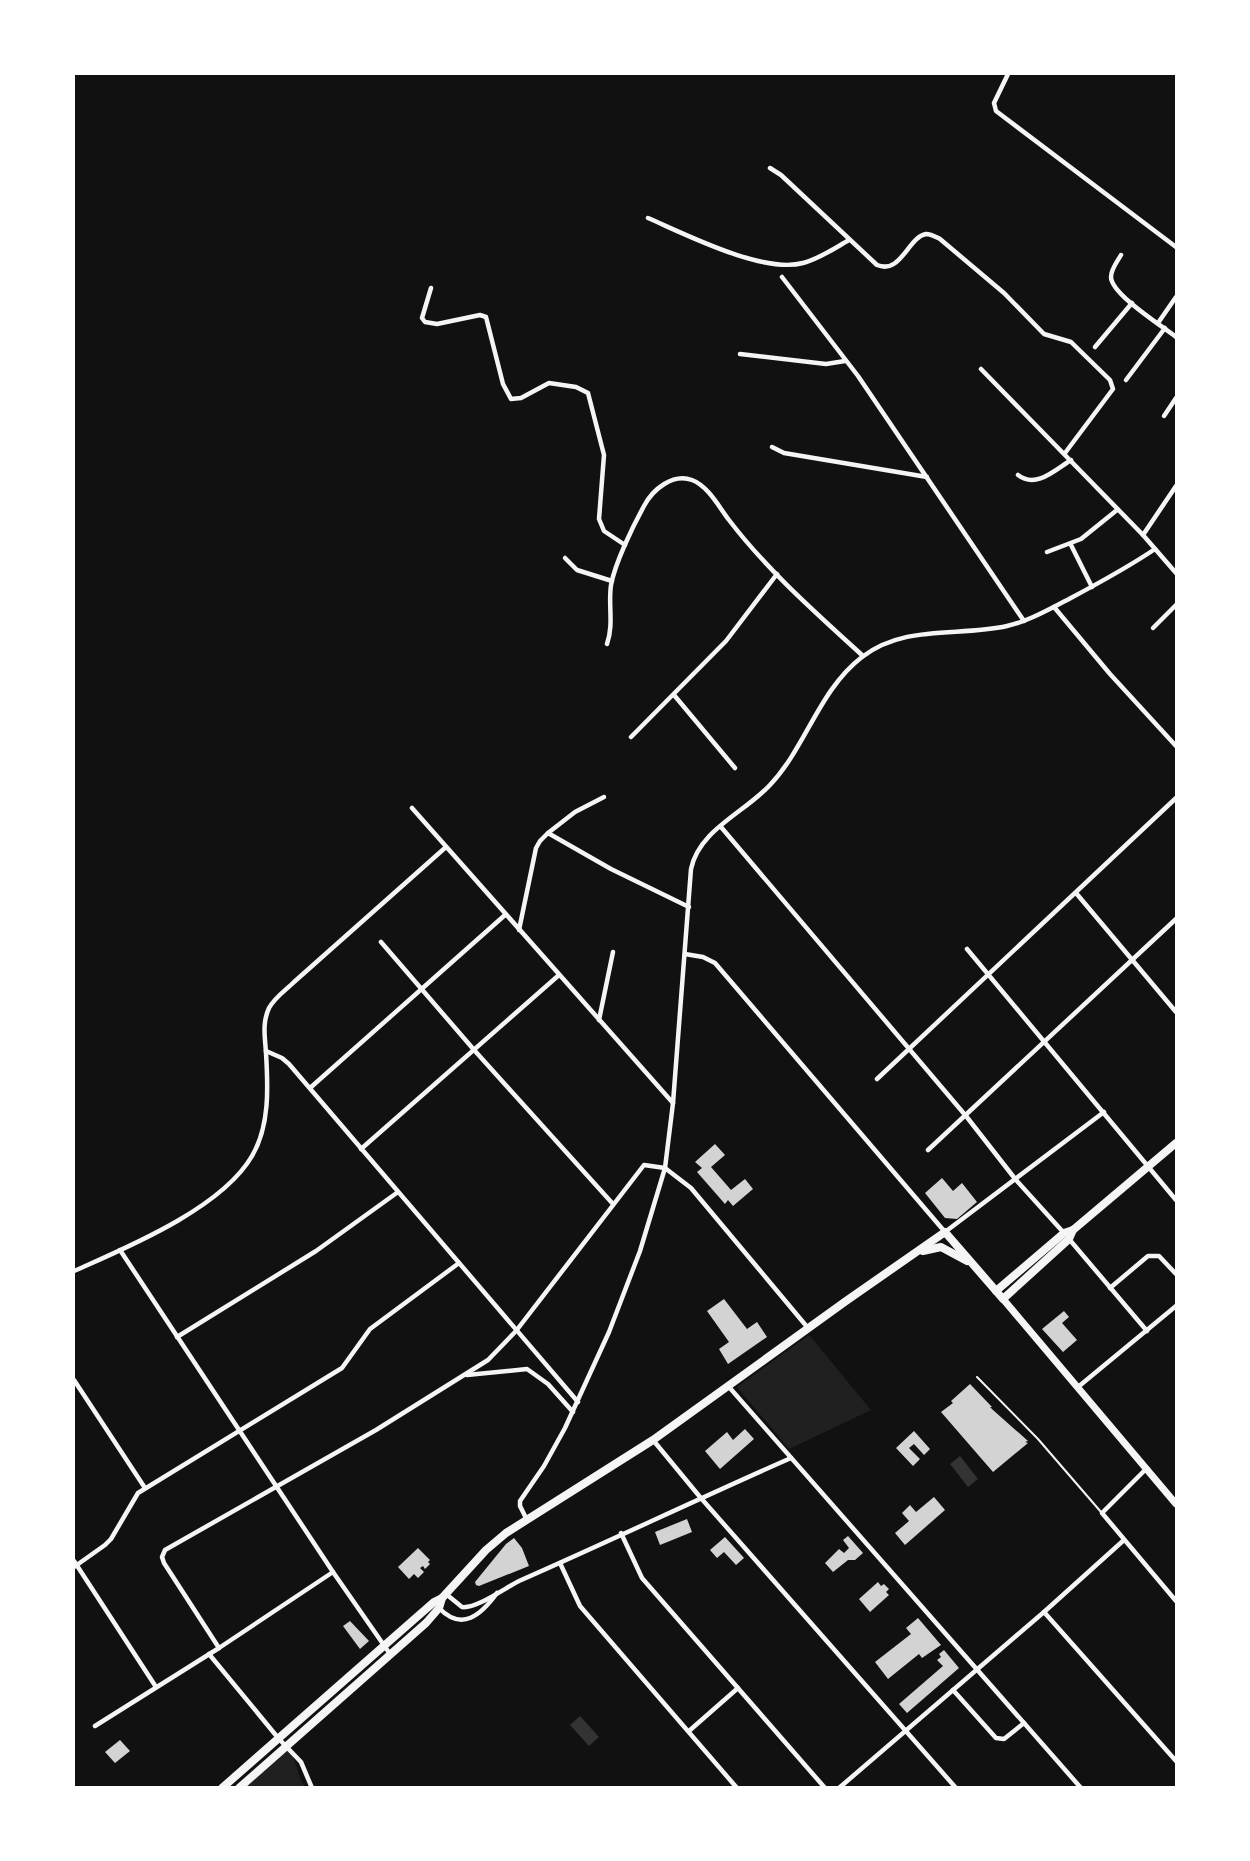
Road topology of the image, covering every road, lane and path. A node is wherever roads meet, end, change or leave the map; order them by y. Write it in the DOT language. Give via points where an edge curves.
graph roads {
  1 [pos="1008,74"];
  2 [pos="770,168"];
  3 [pos="648,218"];
  4 [pos="849,240"];
  5 [pos="1176,247"];
  6 [pos="1121,255"];
  7 [pos="782,277"];
  8 [pos="431,288"];
  9 [pos="1176,297"];
  10 [pos="1132,303"];
  11 [pos="1158,323"];
  12 [pos="1165,328"];
  13 [pos="1176,337"];
  14 [pos="1095,347"];
  15 [pos="740,354"];
  16 [pos="845,361"];
  17 [pos="981,369"];
  18 [pos="1126,380"];
  19 [pos="1176,398"];
  20 [pos="1164,416"];
  21 [pos="772,447"];
  22 [pos="1065,453"];
  23 [pos="1071,460"];
  24 [pos="1018,475"];
  25 [pos="927,477"];
  26 [pos="1176,486"];
  27 [pos="1117,510"];
  28 [pos="1143,535"];
  29 [pos="625,545"];
  30 [pos="1071,545"];
  31 [pos="1155,549"];
  32 [pos="1047,552"];
  33 [pos="565,558"];
  34 [pos="1176,573"];
  35 [pos="777,574"];
  36 [pos="612,581"];
  37 [pos="1092,587"];
  38 [pos="1176,605"];
  39 [pos="1054,607"];
  40 [pos="1024,621"];
  41 [pos="1153,628"];
  42 [pos="607,644"];
  43 [pos="863,656"];
  44 [pos="674,695"];
  45 [pos="631,737"];
  46 [pos="1176,746"];
  47 [pos="735,768"];
  48 [pos="604,797"];
  49 [pos="1176,798"];
  50 [pos="412,808"];
  51 [pos="721,827"];
  52 [pos="548,833"];
  53 [pos="446,847"];
  54 [pos="1076,893"];
  55 [pos="689,908"];
  56 [pos="506,915"];
  57 [pos="1176,919"];
  58 [pos="519,930"];
  59 [pos="381,942"];
  60 [pos="967,949"];
  61 [pos="613,951"];
  62 [pos="685,954"];
  63 [pos="1132,960"];
  64 [pos="559,975"];
  65 [pos="989,975"];
  66 [pos="422,989"];
  67 [pos="1176,1012"];
  68 [pos="599,1020"];
  69 [pos="1046,1041"];
  70 [pos="909,1050"];
  71 [pos="266,1051"];
  72 [pos="475,1051"];
  73 [pos="878,1079"];
  74 [pos="310,1088"];
  75 [pos="673,1103"];
  76 [pos="1104,1112"];
  77 [pos="966,1116"];
  78 [pos="1176,1143"];
  79 [pos="361,1149"];
  80 [pos="928,1150"];
  81 [pos="1149,1166"];
  82 [pos="665,1168"];
  83 [pos="1016,1180"];
  84 [pos="398,1192"];
  85 [pos="1176,1200"];
  86 [pos="613,1204"];
  87 [pos="945,1232"];
  88 [pos="1067,1236"];
  89 [pos="120,1250"];
  90 [pos="910,1257"];
  91 [pos="459,1263"];
  92 [pos="974,1265"];
  93 [pos="74,1271"];
  94 [pos="1176,1274"];
  95 [pos="1110,1288"];
  96 [pos="996,1291"];
  97 [pos="1003,1299"];
  98 [pos="1176,1306"];
  99 [pos="808,1328"];
  100 [pos="516,1331"];
  101 [pos="1147,1331"];
  102 [pos="177,1337"];
  103 [pos="465,1375"];
  104 [pos="977,1377"];
  105 [pos="74,1380"];
  106 [pos="729,1387"];
  107 [pos="1078,1387"];
  108 [pos="578,1402"];
  109 [pos="573,1412"];
  110 [pos="239,1431"];
  111 [pos="653,1440"];
  112 [pos="791,1458"];
  113 [pos="1147,1468"];
  114 [pos="278,1487"];
  115 [pos="145,1488"];
  116 [pos="700,1497"];
  117 [pos="1176,1504"];
  118 [pos="1102,1513"];
  119 [pos="527,1520"];
  120 [pos="621,1533"];
  121 [pos="1124,1540"];
  122 [pos="560,1563"];
  123 [pos="74,1564"];
  124 [pos="333,1572"];
  125 [pos="499,1591"];
  126 [pos="444,1596"];
  127 [pos="1176,1601"];
  128 [pos="436,1605"];
  129 [pos="1044,1612"];
  130 [pos="383,1647"];
  131 [pos="219,1648"];
  132 [pos="209,1654"];
  133 [pos="391,1655"];
  134 [pos="978,1669"];
  135 [pos="156,1687"];
  136 [pos="738,1688"];
  137 [pos="953,1690"];
  138 [pos="1024,1724"];
  139 [pos="95,1726"];
  140 [pos="689,1731"];
  141 [pos="906,1731"];
  142 [pos="279,1739"];
  143 [pos="286,1747"];
  144 [pos="1176,1761"];
  145 [pos="222,1788"];
  146 [pos="239,1788"];
  147 [pos="312,1788"];
  148 [pos="737,1788"];
  149 [pos="825,1788"];
  150 [pos="839,1788"];
  151 [pos="956,1788"];
  152 [pos="1081,1788"];
  1 -- 5 [label="street" via="994,103 996,111"];
  2 -- 4 [label="street"];
  3 -- 4 [label="street" via="730,252 771,264 802,264"];
  4 -- 22 [label="street" via="873,262 885,267 893,265 922,236 940,239 1010,298 1044,334 1071,342 1112,383 1113,391"];
  6 -- 10 [label="street" via="1111,278 1117,290"];
  7 -- 16 [label="street"];
  8 -- 29 [label="street" via="422,318 427,323 486,317 503,384 511,399 549,384 576,387 588,393 604,455 599,519 604,531"];
  9 -- 11 [label="street"];
  10 -- 11 [label="street"];
  10 -- 14 [label="street"];
  11 -- 12 [label="street"];
  12 -- 13 [label="street"];
  12 -- 18 [label="street"];
  15 -- 16 [label="street" via="826,364"];
  16 -- 25 [label="street"];
  17 -- 22 [label="street"];
  19 -- 20 [label="street"];
  21 -- 25 [label="street" via="784,453"];
  22 -- 23 [label="street"];
  23 -- 24 [label="street" via="1035,480"];
  23 -- 27 [label="street"];
  25 -- 40 [label="street"];
  26 -- 28 [label="street"];
  27 -- 28 [label="street"];
  27 -- 30 [label="street"];
  28 -- 31 [label="street"];
  29 -- 35 [label="street" via="649,498 668,482 685,478 706,490"];
  29 -- 36 [label="street"];
  30 -- 32 [label="street"];
  30 -- 37 [label="street"];
  31 -- 34 [label="street"];
  31 -- 37 [label="street"];
  33 -- 36 [label="street" via="577,570"];
  35 -- 43 [label="street"];
  35 -- 44 [label="street" via="726,641"];
  36 -- 42 [label="street" via="612,627"];
  37 -- 39 [label="street"];
  38 -- 41 [label="street"];
  39 -- 40 [label="street"];
  39 -- 46 [label="street"];
  40 -- 43 [label="street" via="993,628 912,635"];
  43 -- 51 [label="street" via="832,689 771,785"];
  44 -- 45 [label="street"];
  44 -- 47 [label="street"];
  48 -- 52 [label="street" via="575,812"];
  49 -- 54 [label="street"];
  50 -- 53 [label="street"];
  51 -- 55 [label="street" via="702,844 693,859"];
  51 -- 70 [label="street"];
  52 -- 55 [label="street"];
  52 -- 58 [label="street" via="536,848"];
  53 -- 56 [label="street"];
  53 -- 71 [label="street" via="274,1000 264,1025"];
  54 -- 63 [label="street"];
  54 -- 65 [label="street"];
  55 -- 62 [label="street"];
  56 -- 58 [label="street"];
  56 -- 66 [label="street"];
  57 -- 63 [label="street"];
  58 -- 64 [label="street"];
  59 -- 66 [label="street"];
  60 -- 65 [label="street"];
  61 -- 68 [label="street"];
  62 -- 75 [label="street"];
  62 -- 87 [label="street" via="715,963"];
  63 -- 67 [label="street"];
  63 -- 69 [label="street"];
  64 -- 68 [label="street"];
  64 -- 72 [label="street"];
  65 -- 69 [label="street"];
  65 -- 70 [label="street"];
  66 -- 72 [label="street"];
  66 -- 74 [label="street"];
  68 -- 75 [label="street"];
  69 -- 76 [label="street"];
  69 -- 77 [label="street"];
  70 -- 73 [label="street"];
  70 -- 77 [label="street"];
  71 -- 74 [label="street" via="282,1058"];
  71 -- 89 [label="street" via="265,1121 253,1155 238,1176 200,1206"];
  72 -- 79 [label="street"];
  72 -- 86 [label="street"];
  74 -- 79 [label="street"];
  75 -- 82 [label="street"];
  76 -- 81 [label="street"];
  76 -- 83 [label="street"];
  77 -- 80 [label="street"];
  77 -- 83 [label="street"];
  78 -- 81 [label="main road"];
  79 -- 84 [label="street"];
  81 -- 85 [label="street"];
  81 -- 88 [label="main road"];
  82 -- 86 [label="street" via="644,1165"];
  82 -- 99 [label="street" via="691,1188"];
  82 -- 108 [label="street" via="627,1287"];
  83 -- 87 [label="street"];
  83 -- 88 [label="street"];
  84 -- 91 [label="street"];
  84 -- 102 [label="street" via="316,1251"];
  86 -- 100 [label="street"];
  87 -- 90 [label="main road"];
  87 -- 92 [label="main road"];
  88 -- 95 [label="street"];
  88 -- 96 [label="main road"];
  88 -- 97 [label="main road"];
  89 -- 93 [label="street"];
  89 -- 102 [label="street"];
  90 -- 92 [label="main road" via="941,1247"];
  90 -- 99 [label="main road"];
  91 -- 100 [label="street"];
  91 -- 110 [label="street" via="370,1329 342,1368"];
  92 -- 96 [label="main road"];
  94 -- 95 [label="street" via="1159,1256 1148,1256"];
  95 -- 101 [label="street"];
  96 -- 97 [label="main road"];
  97 -- 107 [label="main road"];
  98 -- 101 [label="street"];
  99 -- 106 [label="main road"];
  100 -- 103 [label="street"];
  100 -- 108 [label="street"];
  101 -- 107 [label="street"];
  102 -- 110 [label="street"];
  103 -- 109 [label="street" via="527,1369 548,1384"];
  103 -- 114 [label="street"];
  104 -- 118 [label="lane"];
  105 -- 115 [label="street"];
  106 -- 111 [label="main road"];
  106 -- 112 [label="street"];
  107 -- 113 [label="main road"];
  108 -- 109 [label="street"];
  109 -- 119 [label="street" via="544,1466 521,1498 520,1506"];
  110 -- 114 [label="street"];
  110 -- 115 [label="street"];
  111 -- 116 [label="street"];
  111 -- 119 [label="main road"];
  112 -- 116 [label="street"];
  112 -- 134 [label="street"];
  113 -- 117 [label="main road"];
  113 -- 118 [label="street"];
  114 -- 124 [label="street"];
  114 -- 131 [label="street" via="168,1547 162,1557"];
  115 -- 123 [label="street" via="134,1498 111,1539"];
  116 -- 120 [label="street"];
  116 -- 141 [label="street"];
  118 -- 121 [label="street"];
  119 -- 126 [label="main road" via="497,1539"];
  120 -- 122 [label="street"];
  120 -- 136 [label="street" via="642,1578"];
  121 -- 127 [label="street"];
  121 -- 129 [label="street"];
  122 -- 125 [label="street"];
  122 -- 140 [label="street" via="580,1606"];
  123 -- 135 [label="street"];
  124 -- 130 [label="street"];
  124 -- 131 [label="street"];
  125 -- 126 [label="street" via="467,1608"];
  125 -- 128 [label="street" via="484,1608 463,1620 451,1619"];
  126 -- 128 [label="main road"];
  128 -- 130 [label="main road"];
  128 -- 133 [label="main road" via="426,1623"];
  129 -- 134 [label="street"];
  129 -- 144 [label="street"];
  130 -- 133 [label="street"];
  130 -- 142 [label="main road"];
  131 -- 132 [label="street"];
  132 -- 135 [label="street"];
  132 -- 142 [label="street"];
  133 -- 143 [label="main road"];
  134 -- 137 [label="street"];
  134 -- 138 [label="street"];
  135 -- 139 [label="street"];
  136 -- 140 [label="street"];
  136 -- 149 [label="street"];
  137 -- 138 [label="street" via="996,1738 1004,1739"];
  137 -- 141 [label="street"];
  138 -- 152 [label="street"];
  140 -- 148 [label="street"];
  141 -- 150 [label="street"];
  141 -- 151 [label="street"];
  142 -- 143 [label="street"];
  142 -- 145 [label="main road"];
  143 -- 146 [label="main road"];
  143 -- 147 [label="street" via="301,1762"];
}
